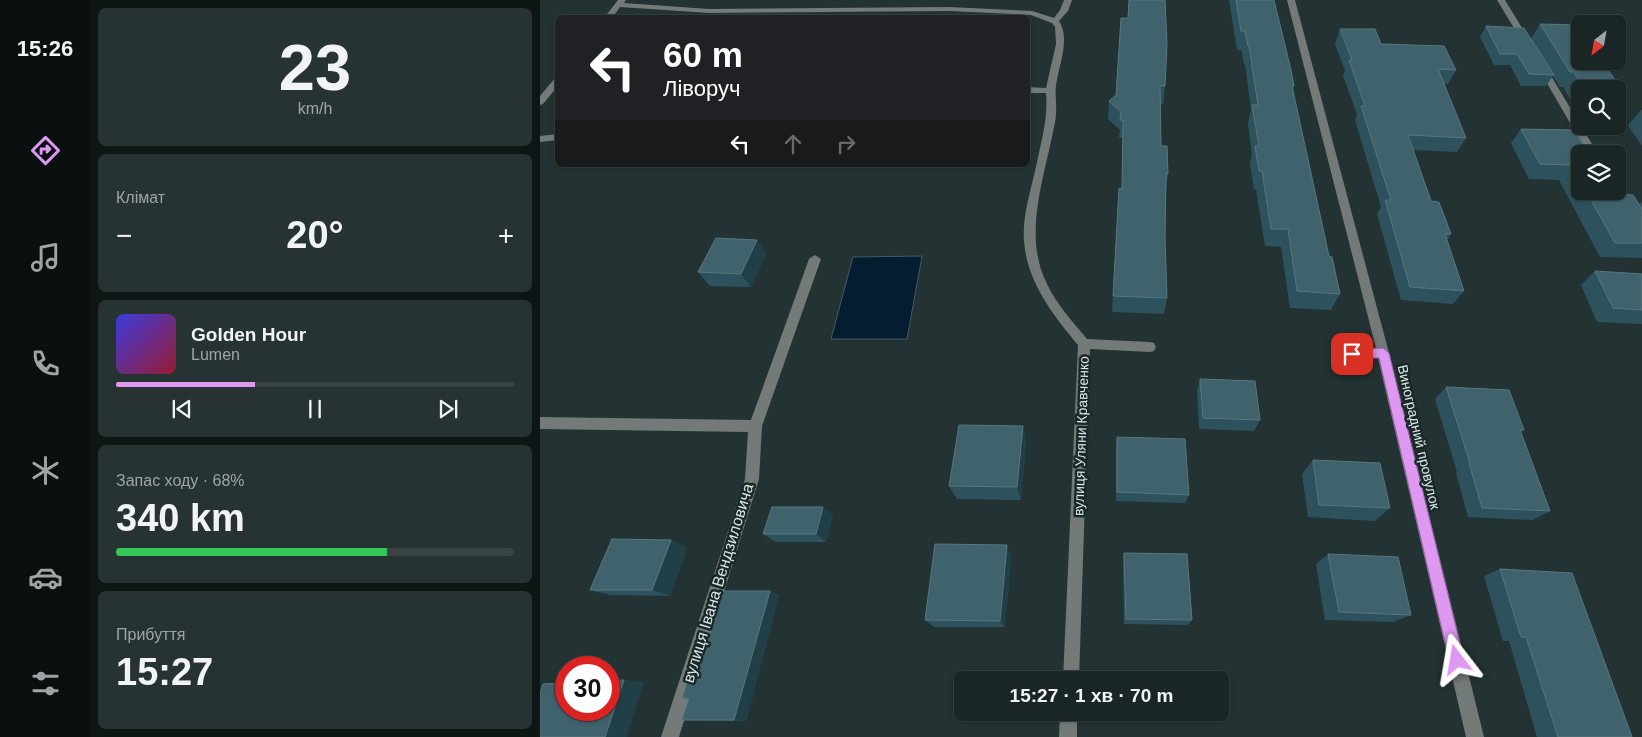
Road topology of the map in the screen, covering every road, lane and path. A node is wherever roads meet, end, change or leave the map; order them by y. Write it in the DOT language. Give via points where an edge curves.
graph roads {
  1 [pos="769,0"];
  2 [pos="1068,0"];
  3 [pos="1290,0"];
  4 [pos="1501,0"];
  5 [pos="620,2"];
  6 [pos="951,4"];
  7 [pos="763,11"];
  8 [pos="610,15"];
  9 [pos="1055,21"];
  10 [pos="1532,51"];
  11 [pos="1537,60"];
  12 [pos="555,84"];
  13 [pos="1030,90"];
  14 [pos="1050,91"];
  15 [pos="540,102"];
  16 [pos="555,137"];
  17 [pos="540,139"];
  18 [pos="1588,145"];
  19 [pos="1621,200"];
  20 [pos="1642,235"];
  21 [pos="815,258"];
  22 [pos="1084,344"];
  23 [pos="1150,347"];
  24 [pos="1383,353"];
  25 [pos="1337,354"];
  26 [pos="540,423"];
  27 [pos="755,426"];
  28 [pos="1071,671"];
  29 [pos="1069,721"];
  30 [pos="670,737"];
  31 [pos="1068,737"];
  32 [pos="1475,737"];
  1 -- 7 [label="street"];
  2 -- 9 [label="street"];
  3 -- 24 [label="street, Виноградний провулок"];
  4 -- 10 [label="street"];
  5 -- 7 [label="street" via="709,11"];
  5 -- 8 [label="street"];
  6 -- 7 [label="street"];
  6 -- 9 [label="street" via="1032,13"];
  9 -- 14 [label="street, вулиця Уляни Кравченко" via="1059,27 1060,44"];
  11 -- 18 [label="street"];
  12 -- 15 [label="street"];
  13 -- 14 [label="street"];
  14 -- 22 [label="street, вулиця Уляни Кравченко" via="1052,113 1029,240 1032,261 1042,286"];
  16 -- 17 [label="street"];
  19 -- 20 [label="street"];
  21 -- 27 [label="street, вулиця Івана Вендзиловича"];
  22 -- 23 [label="street"];
  22 -- 28 [label="street, вулиця Уляни Кравченко"];
  24 -- 25 [label="street"];
  24 -- 32 [label="street, Виноградний провулок"];
  26 -- 27 [label="street"];
  27 -- 30 [label="street, вулиця Івана Вендзиловича" via="752,479"];
  29 -- 31 [label="street"];
}
